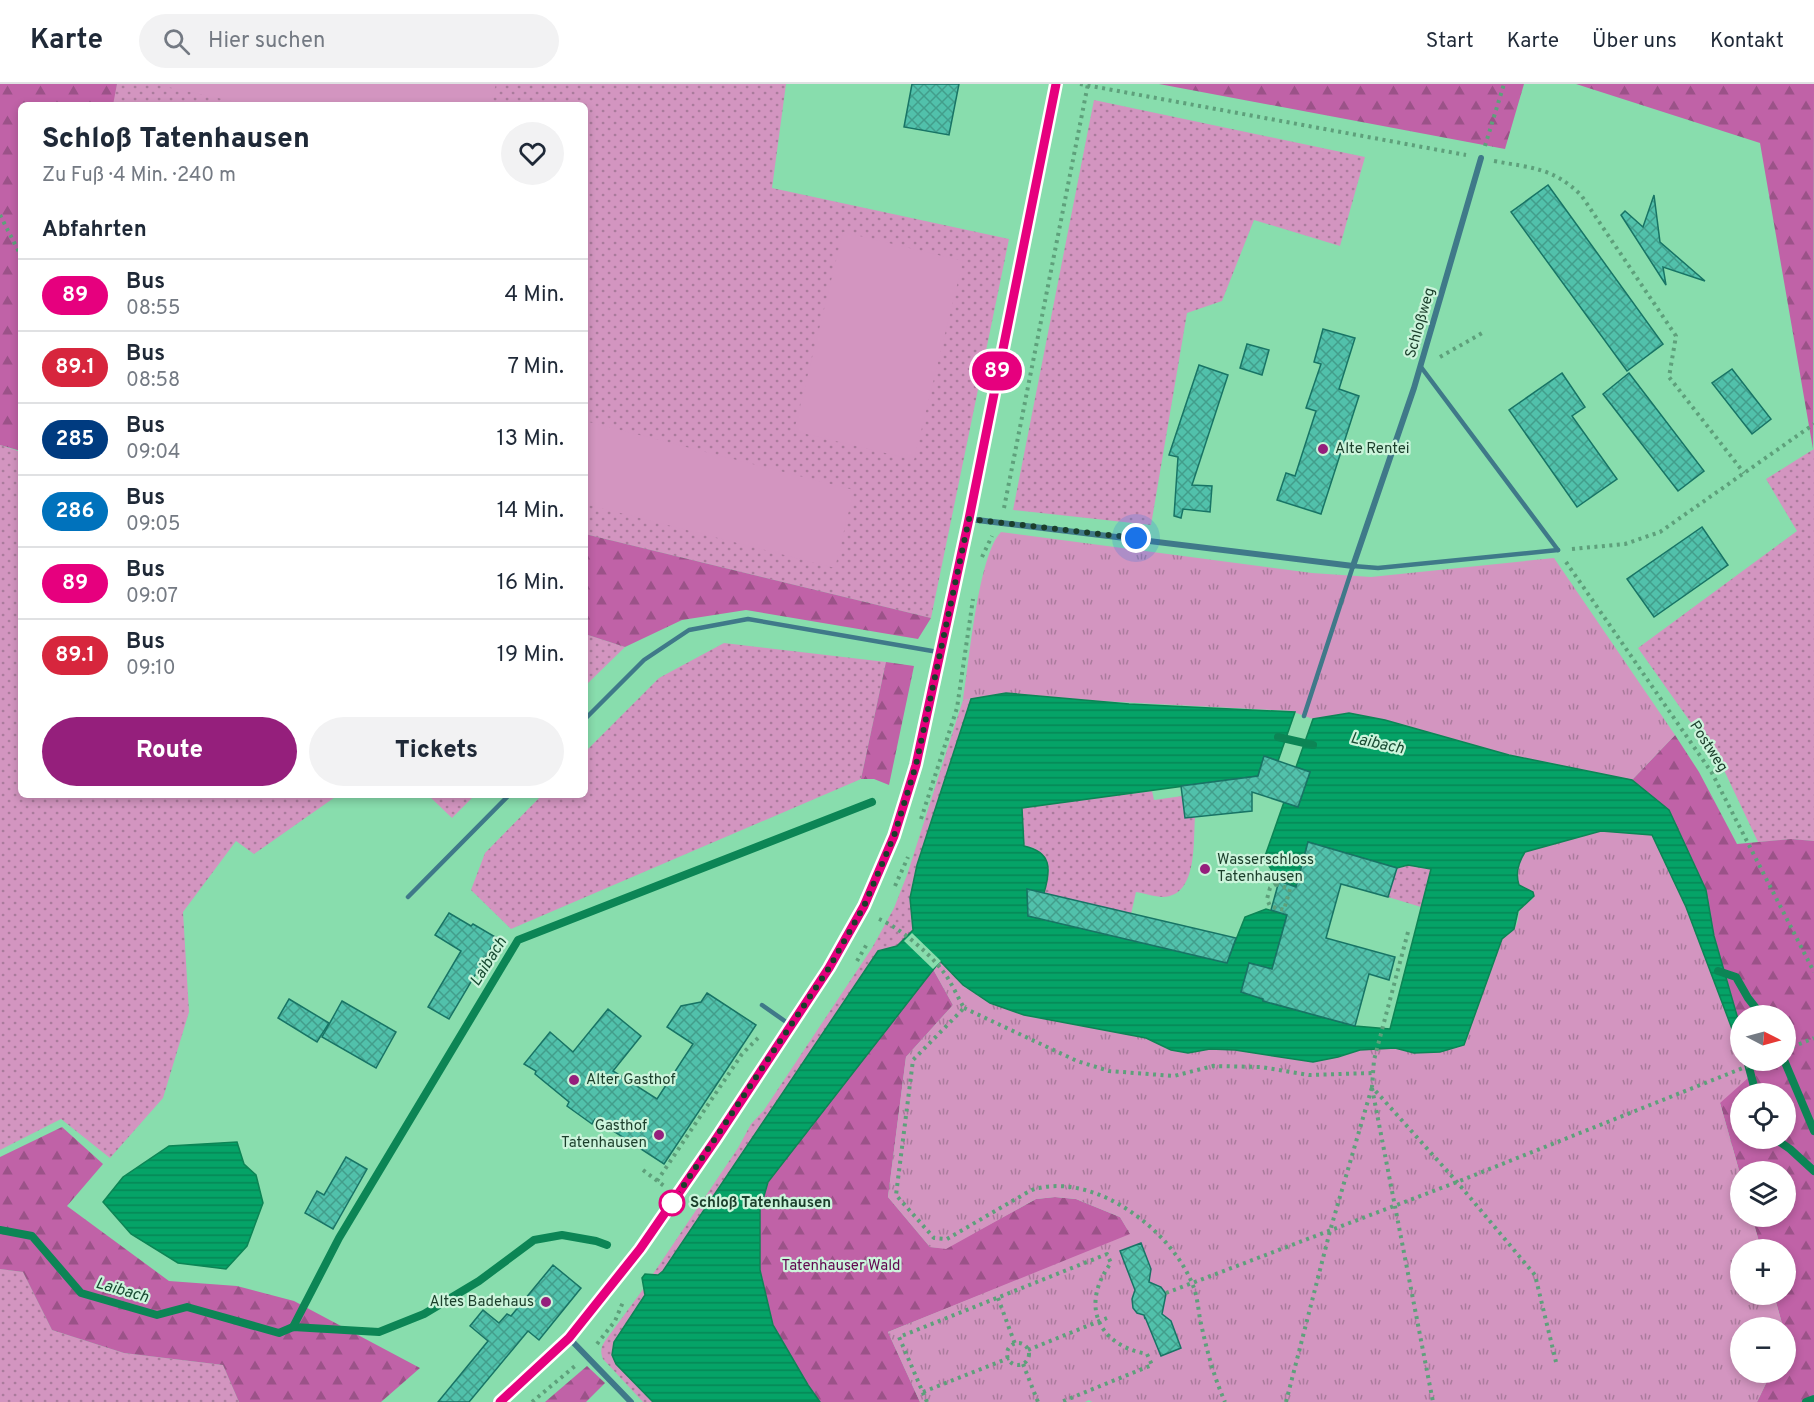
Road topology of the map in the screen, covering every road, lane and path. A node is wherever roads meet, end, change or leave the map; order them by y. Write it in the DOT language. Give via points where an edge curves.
graph roads {
  1 [pos="1056,84"];
  2 [pos="1080,84"];
  3 [pos="1504,84"];
  4 [pos="1088,85"];
  5 [pos="1481,158"];
  6 [pos="0,216"];
  7 [pos="18,250"];
  8 [pos="1484,332"];
  9 [pos="1421,367"];
  10 [pos="1814,424"];
  11 [pos="1744,473"];
  12 [pos="969,519"];
  13 [pos="1001,522"];
  14 [pos="1558,550"];
  15 [pos="1353,566"];
  16 [pos="941,653"];
  17 [pos="588,716"];
  18 [pos="1304,716"];
  19 [pos="506,798"];
  20 [pos="408,897"];
  21 [pos="1289,900"];
  22 [pos="879,919"];
  23 [pos="1408,932"];
  24 [pos="1814,972"];
  25 [pos="762,1005"];
  26 [pos="964,1008"];
  27 [pos="775,1014"];
  28 [pos="791,1025"];
  29 [pos="1814,1038"];
  30 [pos="1796,1046"];
  31 [pos="1738,1071"];
  32 [pos="1372,1073"];
  33 [pos="1372,1087"];
  34 [pos="657,1181"];
  35 [pos="1457,1182"];
  36 [pos="1395,1206"];
  37 [pos="1330,1231"];
  38 [pos="1192,1284"];
  39 [pos="1166,1293"];
  40 [pos="998,1298"];
  41 [pos="1107,1317"];
  42 [pos="1100,1321"];
  43 [pos="569,1338"];
  44 [pos="1015,1344"];
  45 [pos="1028,1350"];
  46 [pos="586,1356"];
  47 [pos="1008,1358"];
  48 [pos="1556,1362"];
  49 [pos="1023,1364"];
  50 [pos="923,1392"];
  51 [pos="500,1402"];
  52 [pos="532,1402"];
  53 [pos="631,1402"];
  54 [pos="927,1402"];
  55 [pos="1038,1402"];
  56 [pos="1061,1402"];
  57 [pos="1225,1402"];
  58 [pos="1286,1402"];
  59 [pos="1433,1402"];
  1 -- 12 [label="main road"];
  2 -- 4 [label="path"];
  3 -- 5 [label="path"];
  4 -- 5 [label="path"];
  4 -- 13 [label="path"];
  5 -- 9 [label="street, Schloßweg"];
  5 -- 11 [label="path" via="1546,171 1566,180 1581,195 1676,336 1669,377"];
  6 -- 7 [label="path"];
  8 -- 9 [label="path"];
  9 -- 14 [label="lane"];
  9 -- 15 [label="street, Schloßweg"];
  10 -- 11 [label="path"];
  11 -- 14 [label="path" via="1660,532 1625,544"];
  12 -- 13 [label="street"];
  12 -- 16 [label="main road"];
  13 -- 15 [label="street"];
  14 -- 15 [label="lane" via="1378,568"];
  14 -- 24 [label="path, Postweg" via="1712,773"];
  15 -- 18 [label="lane, Schloßweg"];
  16 -- 17 [label="lane" via="748,619 689,630 644,660"];
  16 -- 28 [label="main road" via="916,765 894,836 864,906"];
  19 -- 20 [label="lane"];
  21 -- 21 [label="path" via="1284,910 1270,906 1270,888 1276,884 1290,889"];
  22 -- 26 [label="path" via="892,924 943,971"];
  23 -- 32 [label="path"];
  25 -- 27 [label="lane"];
  26 -- 32 [label="path" via="1077,1061 1109,1071 1174,1076 1213,1066 1261,1067 1309,1075"];
  26 -- 38 [label="path" via="913,1060 896,1195 934,1238 947,1239 1037,1188 1062,1186 1088,1191 1112,1200 1150,1227 1180,1262"];
  27 -- 28 [label="lane"];
  27 -- 34 [label="path" via="742,1054"];
  28 -- 43 [label="main road" via="640,1249"];
  29 -- 30 [label="path"];
  31 -- 35 [label="path"];
  32 -- 33 [label="path"];
  33 -- 35 [label="path"];
  33 -- 36 [label="path"];
  33 -- 37 [label="path"];
  35 -- 36 [label="path"];
  35 -- 48 [label="path" via="1535,1275"];
  36 -- 37 [label="path"];
  36 -- 59 [label="path"];
  37 -- 38 [label="path"];
  37 -- 58 [label="path"];
  38 -- 39 [label="path"];
  38 -- 57 [label="path" via="1209,1359"];
  40 -- 42 [label="path" via="1107,1254 1111,1263 1100,1277 1095,1294"];
  40 -- 44 [label="path"];
  40 -- 50 [label="path" via="899,1337"];
  41 -- 42 [label="path"];
  42 -- 45 [label="path"];
  42 -- 56 [label="path" via="1114,1342 1147,1354 1152,1365"];
  43 -- 46 [label="street"];
  43 -- 51 [label="main road"];
  44 -- 45 [label="path"];
  44 -- 47 [label="path"];
  45 -- 49 [label="path"];
  46 -- 52 [label="path"];
  46 -- 53 [label="street"];
  47 -- 49 [label="path"];
  47 -- 50 [label="path"];
  49 -- 55 [label="path"];
  50 -- 54 [label="path"];
}
